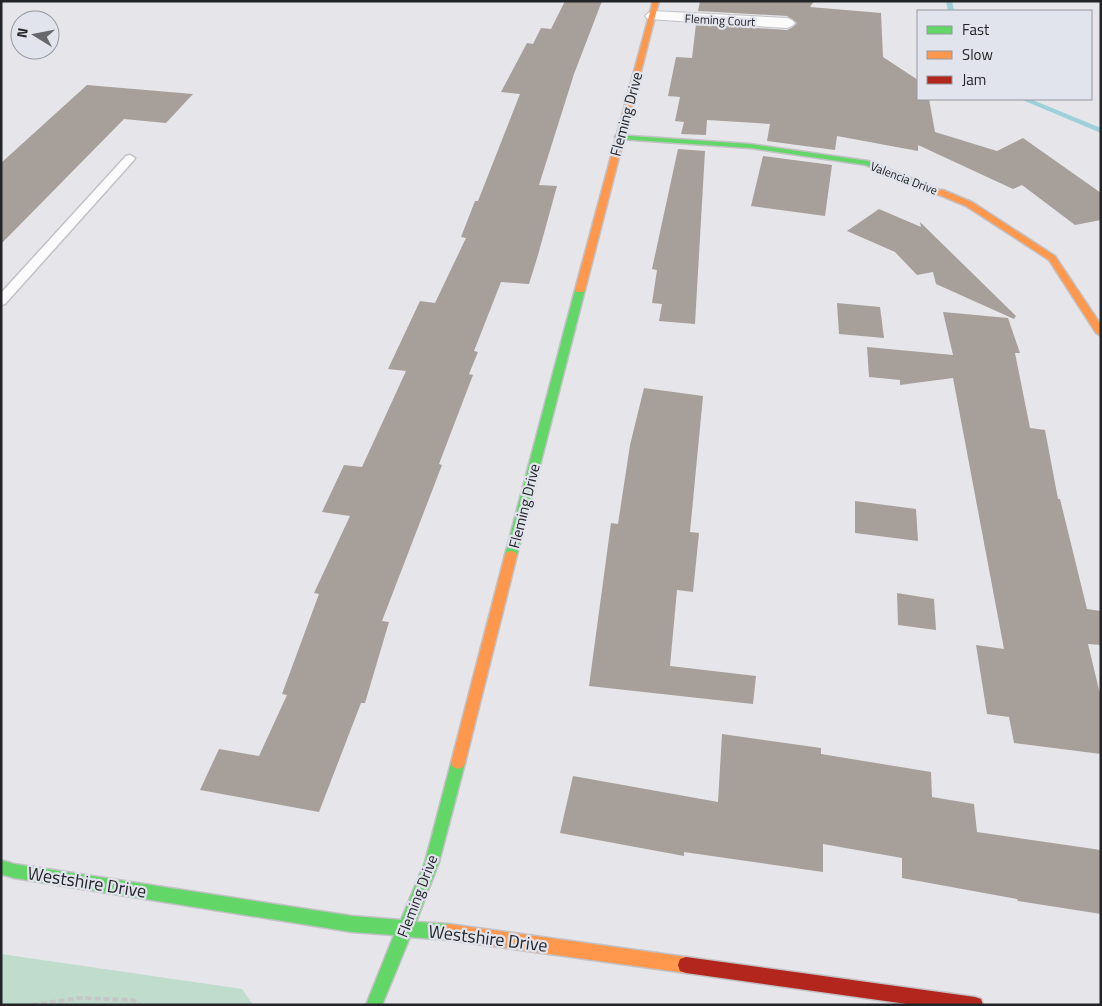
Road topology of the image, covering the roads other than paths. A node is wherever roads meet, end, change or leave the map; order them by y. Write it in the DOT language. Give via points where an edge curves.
graph roads {
  1 [pos="654,9"];
  2 [pos="787,23"];
  3 [pos="619,137"];
  4 [pos="130,158"];
  5 [pos="1,301"];
  6 [pos="1101,333"];
  7 [pos="1,867"];
  8 [pos="404,929"];
  9 [pos="374,1005"];
  10 [pos="975,1005"];
  1 -- 2 [label="street, Fleming Court"];
  1 -- 3 [label="street, Fleming Drive"];
  3 -- 6 [label="street, Valencia Drive" via="750,146 868,164 969,204 1052,258"];
  3 -- 8 [label="street, Fleming Drive" via="432,862"];
  4 -- 5 [label="lane"];
  7 -- 8 [label="street, Westshire Drive" via="352,924"];
  8 -- 9 [label="street, Fleming Drive"];
  8 -- 10 [label="street, Westshire Drive" via="469,934"];
}
